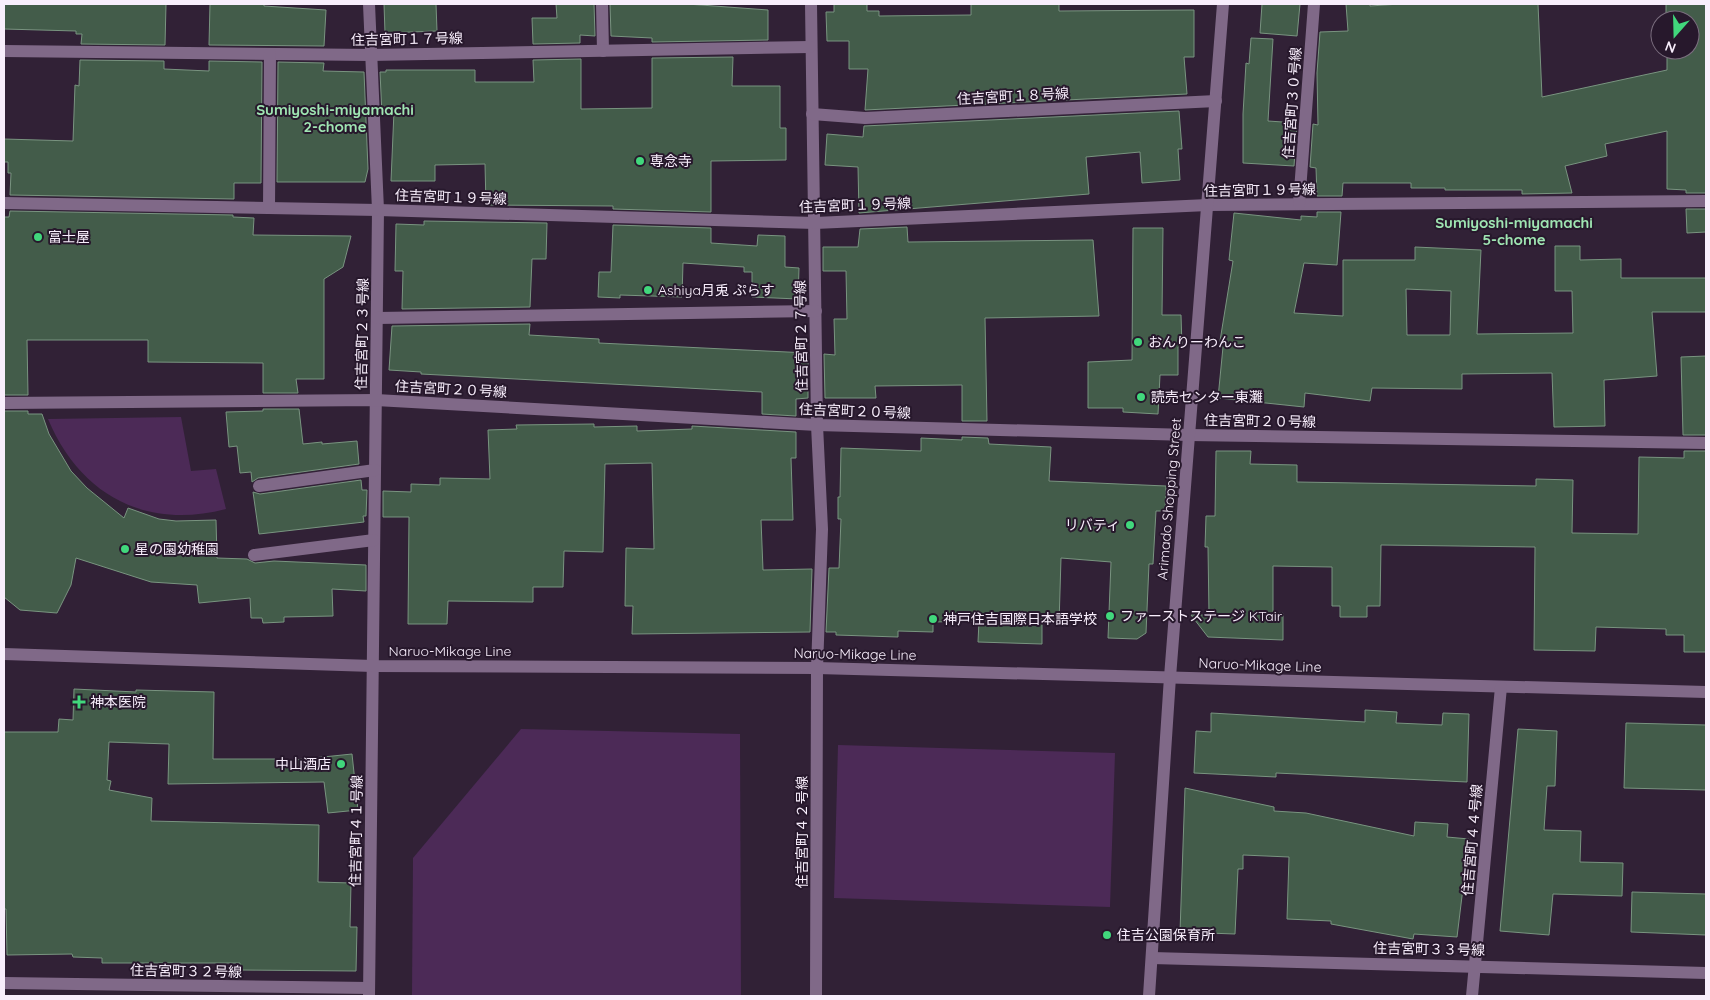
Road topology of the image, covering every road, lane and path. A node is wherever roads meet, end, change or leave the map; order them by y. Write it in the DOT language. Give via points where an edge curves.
graph roads {
  1 [pos="369,4"];
  2 [pos="602,4"];
  3 [pos="811,4"];
  4 [pos="1223,4"];
  5 [pos="1314,4"];
  6 [pos="810,46"];
  7 [pos="603,50"];
  8 [pos="4,51"];
  9 [pos="270,54"];
  10 [pos="370,55"];
  11 [pos="1216,102"];
  12 [pos="812,114"];
  13 [pos="1706,201"];
  14 [pos="4,203"];
  15 [pos="1299,204"];
  16 [pos="1208,205"];
  17 [pos="269,208"];
  18 [pos="378,210"];
  19 [pos="815,223"];
  20 [pos="816,311"];
  21 [pos="377,318"];
  22 [pos="376,400"];
  23 [pos="4,402"];
  24 [pos="817,425"];
  25 [pos="1189,435"];
  26 [pos="1706,443"];
  27 [pos="375,470"];
  28 [pos="259,486"];
  29 [pos="374,540"];
  30 [pos="254,555"];
  31 [pos="4,654"];
  32 [pos="373,666"];
  33 [pos="817,668"];
  34 [pos="1170,677"];
  35 [pos="1501,686"];
  36 [pos="1706,692"];
  37 [pos="1152,958"];
  38 [pos="1475,965"];
  39 [pos="1706,973"];
  40 [pos="4,983"];
  41 [pos="369,992"];
  42 [pos="816,996"];
  43 [pos="1149,996"];
  44 [pos="1472,996"];
  1 -- 10 [label="street, 住吉宮町２３号線"];
  2 -- 7 [label="street"];
  3 -- 6 [label="street, 住吉宮町２７号線"];
  4 -- 11 [label="street, Arimado Shopping Street"];
  5 -- 15 [label="street, 住吉宮町３０号線"];
  6 -- 7 [label="street, 住吉宮町１７号線"];
  6 -- 12 [label="street, 住吉宮町２７号線"];
  7 -- 10 [label="street, 住吉宮町１７号線"];
  8 -- 9 [label="street, 住吉宮町１７号線"];
  9 -- 10 [label="street, 住吉宮町１７号線"];
  9 -- 17 [label="street"];
  10 -- 18 [label="street, 住吉宮町２３号線"];
  11 -- 12 [label="street, 住吉宮町１８号線" via="865,118"];
  11 -- 16 [label="street, Arimado Shopping Street"];
  12 -- 19 [label="street, 住吉宮町２７号線"];
  13 -- 15 [label="street, 住吉宮町１９号線"];
  14 -- 17 [label="street, 住吉宮町１９号線"];
  15 -- 16 [label="street, 住吉宮町１９号線"];
  16 -- 19 [label="street, 住吉宮町１９号線"];
  16 -- 25 [label="street, Arimado Shopping Street"];
  17 -- 18 [label="street, 住吉宮町１９号線"];
  18 -- 19 [label="street, 住吉宮町１９号線"];
  18 -- 21 [label="street, 住吉宮町２３号線"];
  19 -- 20 [label="street, 住吉宮町２７号線"];
  20 -- 21 [label="street"];
  20 -- 24 [label="street, 住吉宮町２７号線"];
  21 -- 22 [label="street, 住吉宮町２３号線"];
  22 -- 23 [label="street, 住吉宮町２０号線"];
  22 -- 24 [label="street, 住吉宮町２０号線"];
  22 -- 27 [label="street, 住吉宮町２３号線"];
  24 -- 25 [label="street, 住吉宮町２０号線"];
  24 -- 33 [label="street, 住吉宮町２７号線" via="822,529"];
  25 -- 26 [label="street, 住吉宮町２０号線"];
  25 -- 34 [label="street, Arimado Shopping Street"];
  27 -- 28 [label="street"];
  27 -- 29 [label="street, 住吉宮町２３号線"];
  29 -- 30 [label="street"];
  29 -- 32 [label="street, 住吉宮町２３号線"];
  31 -- 32 [label="street, Naruo-Mikage Line"];
  32 -- 33 [label="street, Naruo-Mikage Line"];
  32 -- 41 [label="street, 住吉宮町４１号線"];
  33 -- 34 [label="street, Naruo-Mikage Line"];
  33 -- 42 [label="street, 住吉宮町４２号線"];
  34 -- 35 [label="street, Naruo-Mikage Line"];
  34 -- 37 [label="street, Arimado Shopping Street"];
  35 -- 36 [label="street, Naruo-Mikage Line"];
  35 -- 38 [label="street, 住吉宮町４４号線"];
  37 -- 38 [label="street, 住吉宮町３３号線"];
  37 -- 43 [label="street, Arimado Shopping Street"];
  38 -- 39 [label="street, 住吉宮町３３号線"];
  38 -- 44 [label="street, 住吉宮町４４号線"];
  40 -- 41 [label="street, 住吉宮町３２号線"];
}
